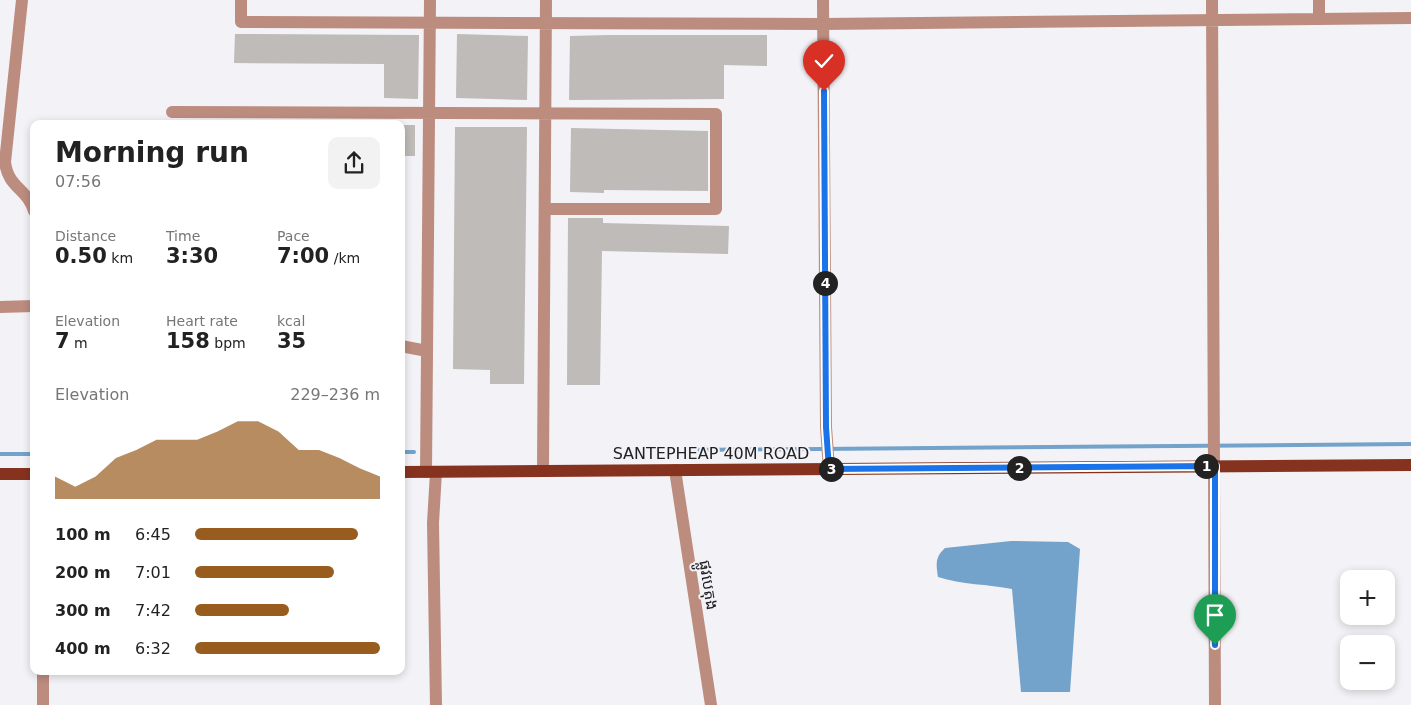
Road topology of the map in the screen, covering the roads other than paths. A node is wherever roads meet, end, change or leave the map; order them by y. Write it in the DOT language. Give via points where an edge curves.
graph roads {
  1 [pos="22,0"];
  2 [pos="241,0"];
  3 [pos="430,0"];
  4 [pos="546,0"];
  5 [pos="823,0"];
  6 [pos="1212,0"];
  7 [pos="1319,0"];
  8 [pos="1411,18"];
  9 [pos="1319,19"];
  10 [pos="1212,20"];
  11 [pos="430,23"];
  12 [pos="546,23"];
  13 [pos="824,24"];
  14 [pos="172,112"];
  15 [pos="429,113"];
  16 [pos="545,113"];
  17 [pos="5,181"];
  18 [pos="30,203"];
  19 [pos="545,208"];
  20 [pos="30,306"];
  21 [pos="0,307"];
  22 [pos="405,347"];
  23 [pos="427,350"];
  24 [pos="828,463"];
  25 [pos="1411,465"];
  26 [pos="1215,466"];
  27 [pos="676,470"];
  28 [pos="543,471"];
  29 [pos="405,472"];
  30 [pos="431,472"];
  31 [pos="0,474"];
  32 [pos="30,474"];
  33 [pos="43,675"];
  34 [pos="43,705"];
  35 [pos="436,705"];
  36 [pos="711,705"];
  37 [pos="1215,705"];
  1 -- 17 [label="street"];
  2 -- 11 [label="street" via="241,22"];
  3 -- 11 [label="street"];
  4 -- 12 [label="street"];
  5 -- 13 [label="street"];
  6 -- 10 [label="street"];
  7 -- 9 [label="street"];
  8 -- 9 [label="street"];
  9 -- 10 [label="street"];
  10 -- 13 [label="street"];
  10 -- 26 [label="street"];
  11 -- 12 [label="street"];
  11 -- 15 [label="street"];
  12 -- 13 [label="street"];
  12 -- 16 [label="street"];
  13 -- 24 [label="street"];
  14 -- 15 [label="street"];
  15 -- 16 [label="street"];
  15 -- 23 [label="street"];
  16 -- 19 [label="street"];
  16 -- 19 [label="street" via="716,114 716,208"];
  17 -- 18 [label="street" via="24,192"];
  19 -- 28 [label="street"];
  20 -- 21 [label="street"];
  22 -- 23 [label="street"];
  23 -- 30 [label="street"];
  24 -- 26 [label="main road, SANTEPHEAP 40M ROAD"];
  24 -- 27 [label="main road, SANTEPHEAP 40M ROAD"];
  25 -- 26 [label="main road, SANTEPHEAP 40M ROAD"];
  26 -- 37 [label="street"];
  27 -- 28 [label="main road, SANTEPHEAP 40M ROAD"];
  27 -- 36 [label="street, ផ្លូវបេតុង"];
  28 -- 30 [label="main road, SANTEPHEAP 40M ROAD"];
  29 -- 30 [label="main road, SANTEPHEAP 40M ROAD"];
  30 -- 35 [label="street"];
  31 -- 32 [label="main road"];
  33 -- 34 [label="street"];
}
